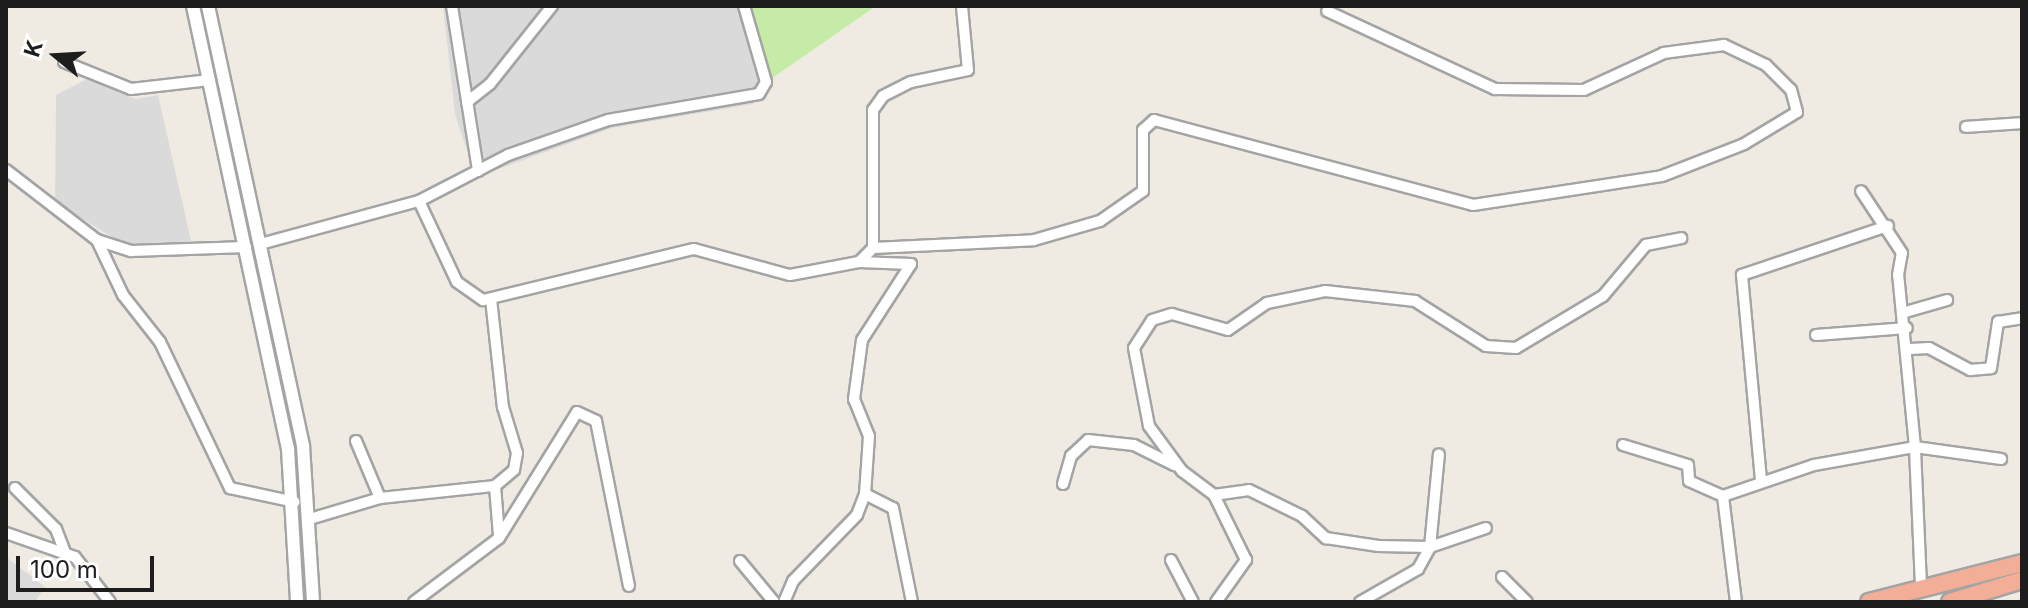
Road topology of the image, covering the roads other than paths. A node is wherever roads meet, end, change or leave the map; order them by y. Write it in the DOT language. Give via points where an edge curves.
graph roads {
  1 [pos="193,6"];
  2 [pos="208,6"];
  3 [pos="452,6"];
  4 [pos="552,6"];
  5 [pos="744,6"];
  6 [pos="962,6"];
  7 [pos="1327,11"];
  8 [pos="64,62"];
  9 [pos="209,80"];
  10 [pos="467,102"];
  11 [pos="2022,123"];
  12 [pos="1966,127"];
  13 [pos="6,170"];
  14 [pos="478,171"];
  15 [pos="1861,191"];
  16 [pos="419,201"];
  17 [pos="1888,226"];
  18 [pos="1681,238"];
  19 [pos="97,240"];
  20 [pos="264,243"];
  21 [pos="246,247"];
  22 [pos="873,248"];
  23 [pos="859,262"];
  24 [pos="491,299"];
  25 [pos="1947,300"];
  26 [pos="1902,313"];
  27 [pos="2022,318"];
  28 [pos="1907,328"];
  29 [pos="1816,335"];
  30 [pos="1910,349"];
  31 [pos="356,441"];
  32 [pos="1623,445"];
  33 [pos="1915,447"];
  34 [pos="1439,454"];
  35 [pos="2001,459"];
  36 [pos="1182,471"];
  37 [pos="1761,480"];
  38 [pos="1063,484"];
  39 [pos="495,486"];
  40 [pos="15,488"];
  41 [pos="865,494"];
  42 [pos="1214,495"];
  43 [pos="1723,496"];
  44 [pos="380,498"];
  45 [pos="295,502"];
  46 [pos="313,518"];
  47 [pos="1486,528"];
  48 [pos="6,533"];
  49 [pos="499,538"];
  50 [pos="1430,547"];
  51 [pos="65,552"];
  52 [pos="1171,560"];
  53 [pos="740,561"];
  54 [pos="2022,563"];
  55 [pos="1502,577"];
  56 [pos="2022,580"];
  57 [pos="629,586"];
  58 [pos="1921,586"];
  59 [pos="110,602"];
  60 [pos="297,602"];
  61 [pos="313,602"];
  62 [pos="414,602"];
  63 [pos="774,602"];
  64 [pos="784,602"];
  65 [pos="912,602"];
  66 [pos="1193,602"];
  67 [pos="1216,602"];
  68 [pos="1360,602"];
  69 [pos="1527,602"];
  70 [pos="1736,602"];
  71 [pos="1869,602"];
  72 [pos="1950,602"];
  1 -- 9 [label="street"];
  2 -- 20 [label="street"];
  3 -- 10 [label="street"];
  4 -- 10 [label="street" via="490,84"];
  5 -- 14 [label="street" via="766,82 759,94 608,120"];
  6 -- 22 [label="street" via="968,70 911,82 883,96 873,110"];
  7 -- 22 [label="street" via="1509,91 1584,90 1664,53 1724,45 1766,65 1791,90 1797,112 1744,144 1662,176 1473,205 1154,120 1143,130 1143,191 1100,221 1034,240"];
  8 -- 9 [label="street" via="131,89"];
  9 -- 21 [label="street"];
  10 -- 14 [label="street"];
  11 -- 12 [label="street"];
  13 -- 19 [label="street"];
  14 -- 16 [label="street"];
  15 -- 17 [label="street"];
  16 -- 20 [label="street"];
  16 -- 24 [label="street" via="464,291"];
  17 -- 26 [label="street" via="1902,253"];
  17 -- 37 [label="street" via="1742,275"];
  18 -- 36 [label="street" via="1646,245 1603,296 1516,348 1486,346 1415,301 1393,296 1311,292 1257,307 1228,330 1162,316 1138,337 1134,373 1149,426"];
  19 -- 21 [label="street" via="131,251"];
  19 -- 45 [label="street" via="123,295 160,342 230,488"];
  20 -- 46 [label="street"];
  21 -- 45 [label="street"];
  22 -- 23 [label="street"];
  23 -- 24 [label="street" via="790,275 694,249"];
  23 -- 41 [label="street" via="896,259 913,267 862,340 854,399 869,436"];
  24 -- 39 [label="street" via="517,461"];
  25 -- 26 [label="street"];
  26 -- 28 [label="street"];
  27 -- 30 [label="street" via="1998,322 1991,368 1970,370 1929,348"];
  28 -- 29 [label="street"];
  28 -- 30 [label="street"];
  30 -- 33 [label="street"];
  31 -- 44 [label="street"];
  32 -- 43 [label="street" via="1688,465 1689,481"];
  33 -- 35 [label="street"];
  33 -- 37 [label="street"];
  33 -- 58 [label="street"];
  34 -- 50 [label="street"];
  36 -- 38 [label="street" via="1154,452 1095,439 1071,456"];
  36 -- 42 [label="street"];
  37 -- 43 [label="street"];
  39 -- 44 [label="street"];
  39 -- 49 [label="street"];
  40 -- 51 [label="street" via="56,529"];
  41 -- 64 [label="street" via="857,515 793,581"];
  41 -- 65 [label="street" via="893,508"];
  42 -- 50 [label="street" via="1249,490 1302,516 1326,538"];
  42 -- 67 [label="street" via="1246,565"];
  43 -- 70 [label="street"];
  44 -- 46 [label="street"];
  45 -- 60 [label="street"];
  46 -- 61 [label="street"];
  47 -- 50 [label="street"];
  48 -- 51 [label="street"];
  49 -- 57 [label="street" via="568,418 588,413 596,421"];
  49 -- 62 [label="street"];
  50 -- 68 [label="street" via="1418,569"];
  51 -- 59 [label="street" via="91,570"];
  52 -- 66 [label="street"];
  53 -- 63 [label="street"];
  54 -- 58 [label="highway"];
  55 -- 69 [label="street"];
  56 -- 72 [label="highway"];
  58 -- 71 [label="highway"];
}
